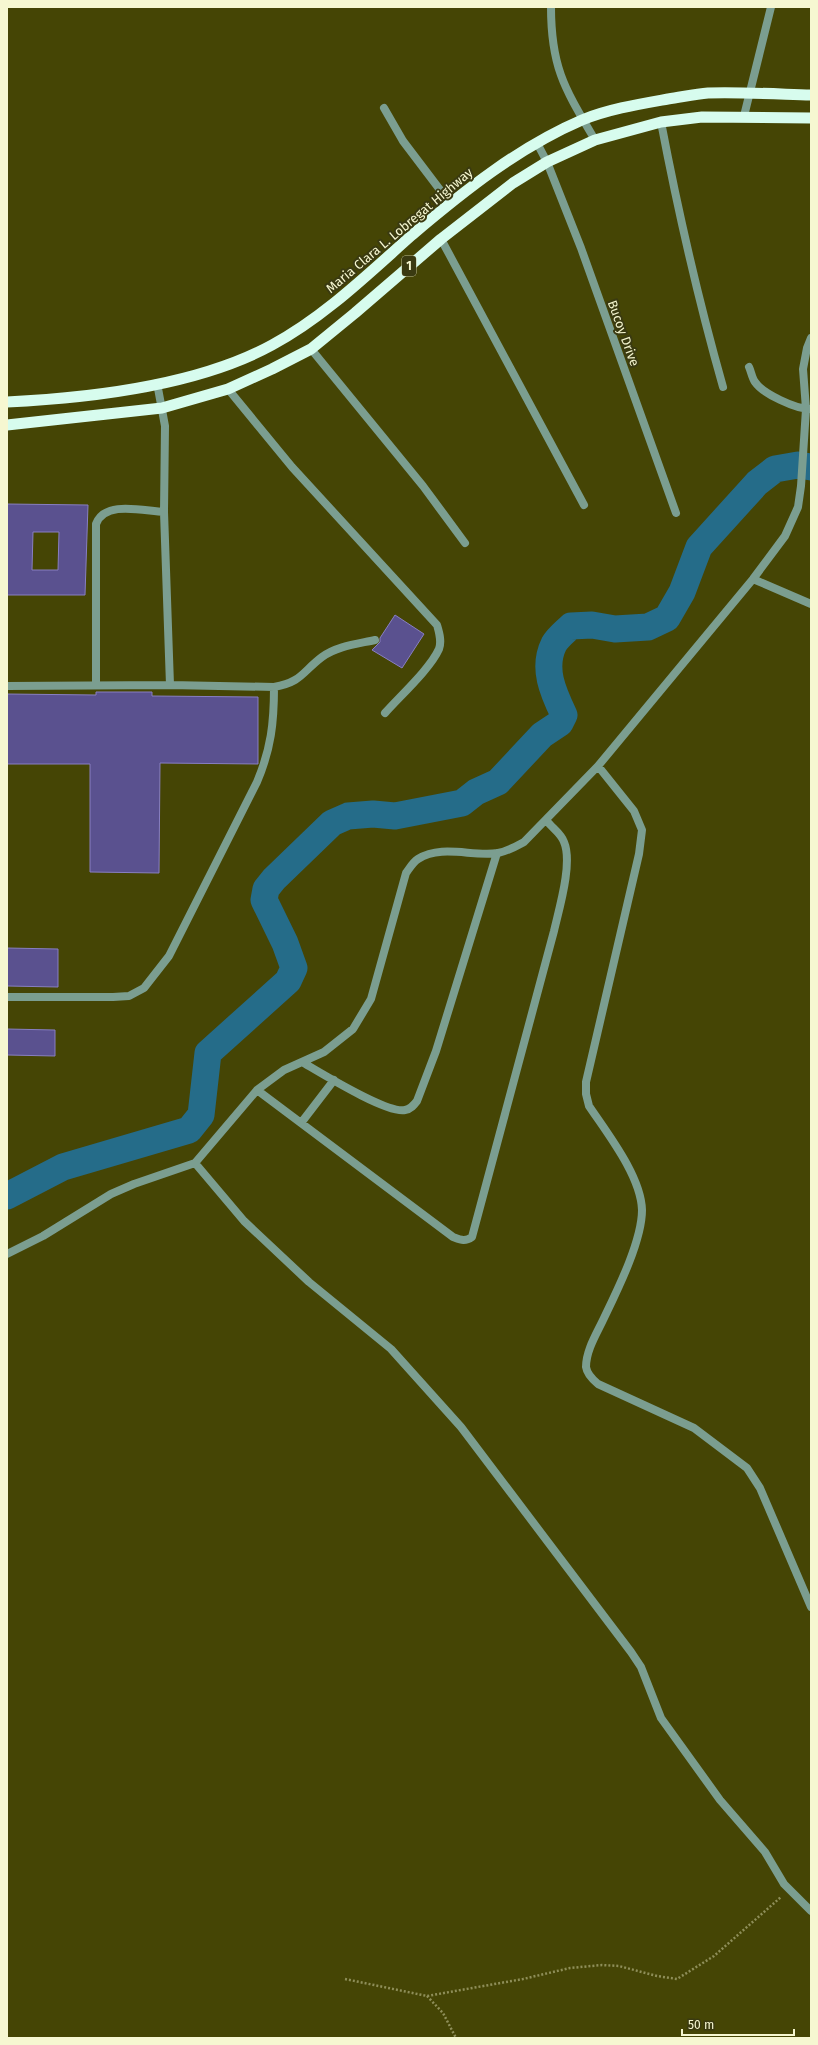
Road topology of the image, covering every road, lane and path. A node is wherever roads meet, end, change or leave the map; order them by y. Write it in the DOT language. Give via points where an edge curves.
graph roads {
  1 [pos="551,7"];
  2 [pos="771,7"];
  3 [pos="750,93"];
  4 [pos="811,94"];
  5 [pos="384,108"];
  6 [pos="744,116"];
  7 [pos="811,118"];
  8 [pos="583,120"];
  9 [pos="661,122"];
  10 [pos="594,140"];
  11 [pos="537,144"];
  12 [pos="547,162"];
  13 [pos="450,203"];
  14 [pos="440,239"];
  15 [pos="811,338"];
  16 [pos="311,349"];
  17 [pos="749,367"];
  18 [pos="157,384"];
  19 [pos="723,387"];
  20 [pos="228,389"];
  21 [pos="7,402"];
  22 [pos="162,408"];
  23 [pos="809,409"];
  24 [pos="7,425"];
  25 [pos="807,448"];
  26 [pos="584,504"];
  27 [pos="164,512"];
  28 [pos="676,513"];
  29 [pos="465,543"];
  30 [pos="753,580"];
  31 [pos="811,604"];
  32 [pos="375,640"];
  33 [pos="96,684"];
  34 [pos="170,684"];
  35 [pos="7,686"];
  36 [pos="274,687"];
  37 [pos="385,713"];
  38 [pos="598,766"];
  39 [pos="546,820"];
  40 [pos="497,853"];
  41 [pos="7,997"];
  42 [pos="302,1062"];
  43 [pos="334,1080"];
  44 [pos="257,1090"];
  45 [pos="301,1123"];
  46 [pos="195,1163"];
  47 [pos="7,1254"];
  48 [pos="811,1607"];
  49 [pos="790,1889"];
  50 [pos="811,1911"];
  51 [pos="345,1979"];
  52 [pos="427,1996"];
  53 [pos="456,2038"];
  1 -- 8 [label="street" via="552,45 557,68"];
  2 -- 3 [label="street"];
  3 -- 4 [label="highway, Maria Clara L. Lobregat Highway / 1"];
  3 -- 6 [label="street"];
  3 -- 8 [label="highway, Maria Clara L. Lobregat Highway / 1" via="706,93 642,104"];
  5 -- 13 [label="street" via="402,141"];
  6 -- 7 [label="highway, 1"];
  6 -- 9 [label="highway, 1" via="702,117"];
  8 -- 10 [label="street"];
  8 -- 11 [label="highway, Maria Clara L. Lobregat Highway / 1"];
  9 -- 10 [label="highway, 1"];
  9 -- 19 [label="street" via="697,292"];
  10 -- 12 [label="highway, 1"];
  11 -- 12 [label="street, Bucoy Drive"];
  11 -- 13 [label="highway, Maria Clara L. Lobregat Highway / 1" via="491,172"];
  12 -- 14 [label="highway, 1" via="513,183"];
  12 -- 28 [label="street, Bucoy Drive" via="581,248"];
  13 -- 18 [label="highway, Maria Clara L. Lobregat Highway / 1" via="342,296 297,331 234,362"];
  14 -- 16 [label="highway, 1"];
  14 -- 26 [label="street"];
  15 -- 23 [label="street" via="804,369"];
  16 -- 20 [label="highway, 1"];
  16 -- 29 [label="street" via="423,486"];
  17 -- 23 [label="street" via="755,382 769,395"];
  18 -- 21 [label="highway, Maria Clara L. Lobregat Highway / 1" via="108,392"];
  18 -- 22 [label="street"];
  20 -- 22 [label="highway, 1"];
  20 -- 37 [label="street" via="292,467 437,624 440,635 439,647 431,660"];
  22 -- 24 [label="highway, 1"];
  22 -- 27 [label="street" via="165,426"];
  23 -- 25 [label="street"];
  25 -- 30 [label="street" via="798,507 785,536"];
  27 -- 33 [label="street" via="114,509 102,515 96,524"];
  27 -- 34 [label="street"];
  30 -- 31 [label="street"];
  30 -- 38 [label="street"];
  32 -- 36 [label="street" via="335,649 290,684"];
  33 -- 34 [label="street"];
  33 -- 35 [label="street"];
  34 -- 36 [label="street"];
  36 -- 41 [label="street" via="272,737 257,782 169,956 144,988 129,996"];
  38 -- 39 [label="street"];
  38 -- 48 [label="street" via="634,812 642,830 639,854 586,1082 586,1094 589,1106 628,1167 638,1191 642,1210 638,1238 593,1341 586,1367 598,1384 694,1428 747,1468 760,1488"];
  39 -- 40 [label="street" via="524,842 510,850"];
  39 -- 45 [label="street" via="565,843 567,858 564,886 472,1236 463,1241 453,1237"];
  40 -- 42 [label="street" via="451,851 417,859 406,873 371,999 353,1029 324,1052"];
  40 -- 43 [label="street" via="436,1051 417,1101 405,1110 396,1110 380,1105"];
  42 -- 43 [label="street"];
  42 -- 44 [label="street" via="274,1077"];
  43 -- 45 [label="street"];
  44 -- 45 [label="street"];
  44 -- 46 [label="street"];
  46 -- 47 [label="street" via="117,1192"];
  46 -- 49 [label="street" via="244,1221 309,1282 390,1348 460,1427 631,1652 641,1667 661,1718 720,1800 765,1852 777,1874"];
  49 -- 50 [label="street"];
  49 -- 52 [label="path" via="714,1956 677,1979 619,1966 602,1965 570,1968"];
  51 -- 52 [label="path"];
  52 -- 53 [label="path" via="443,2013"];
}
